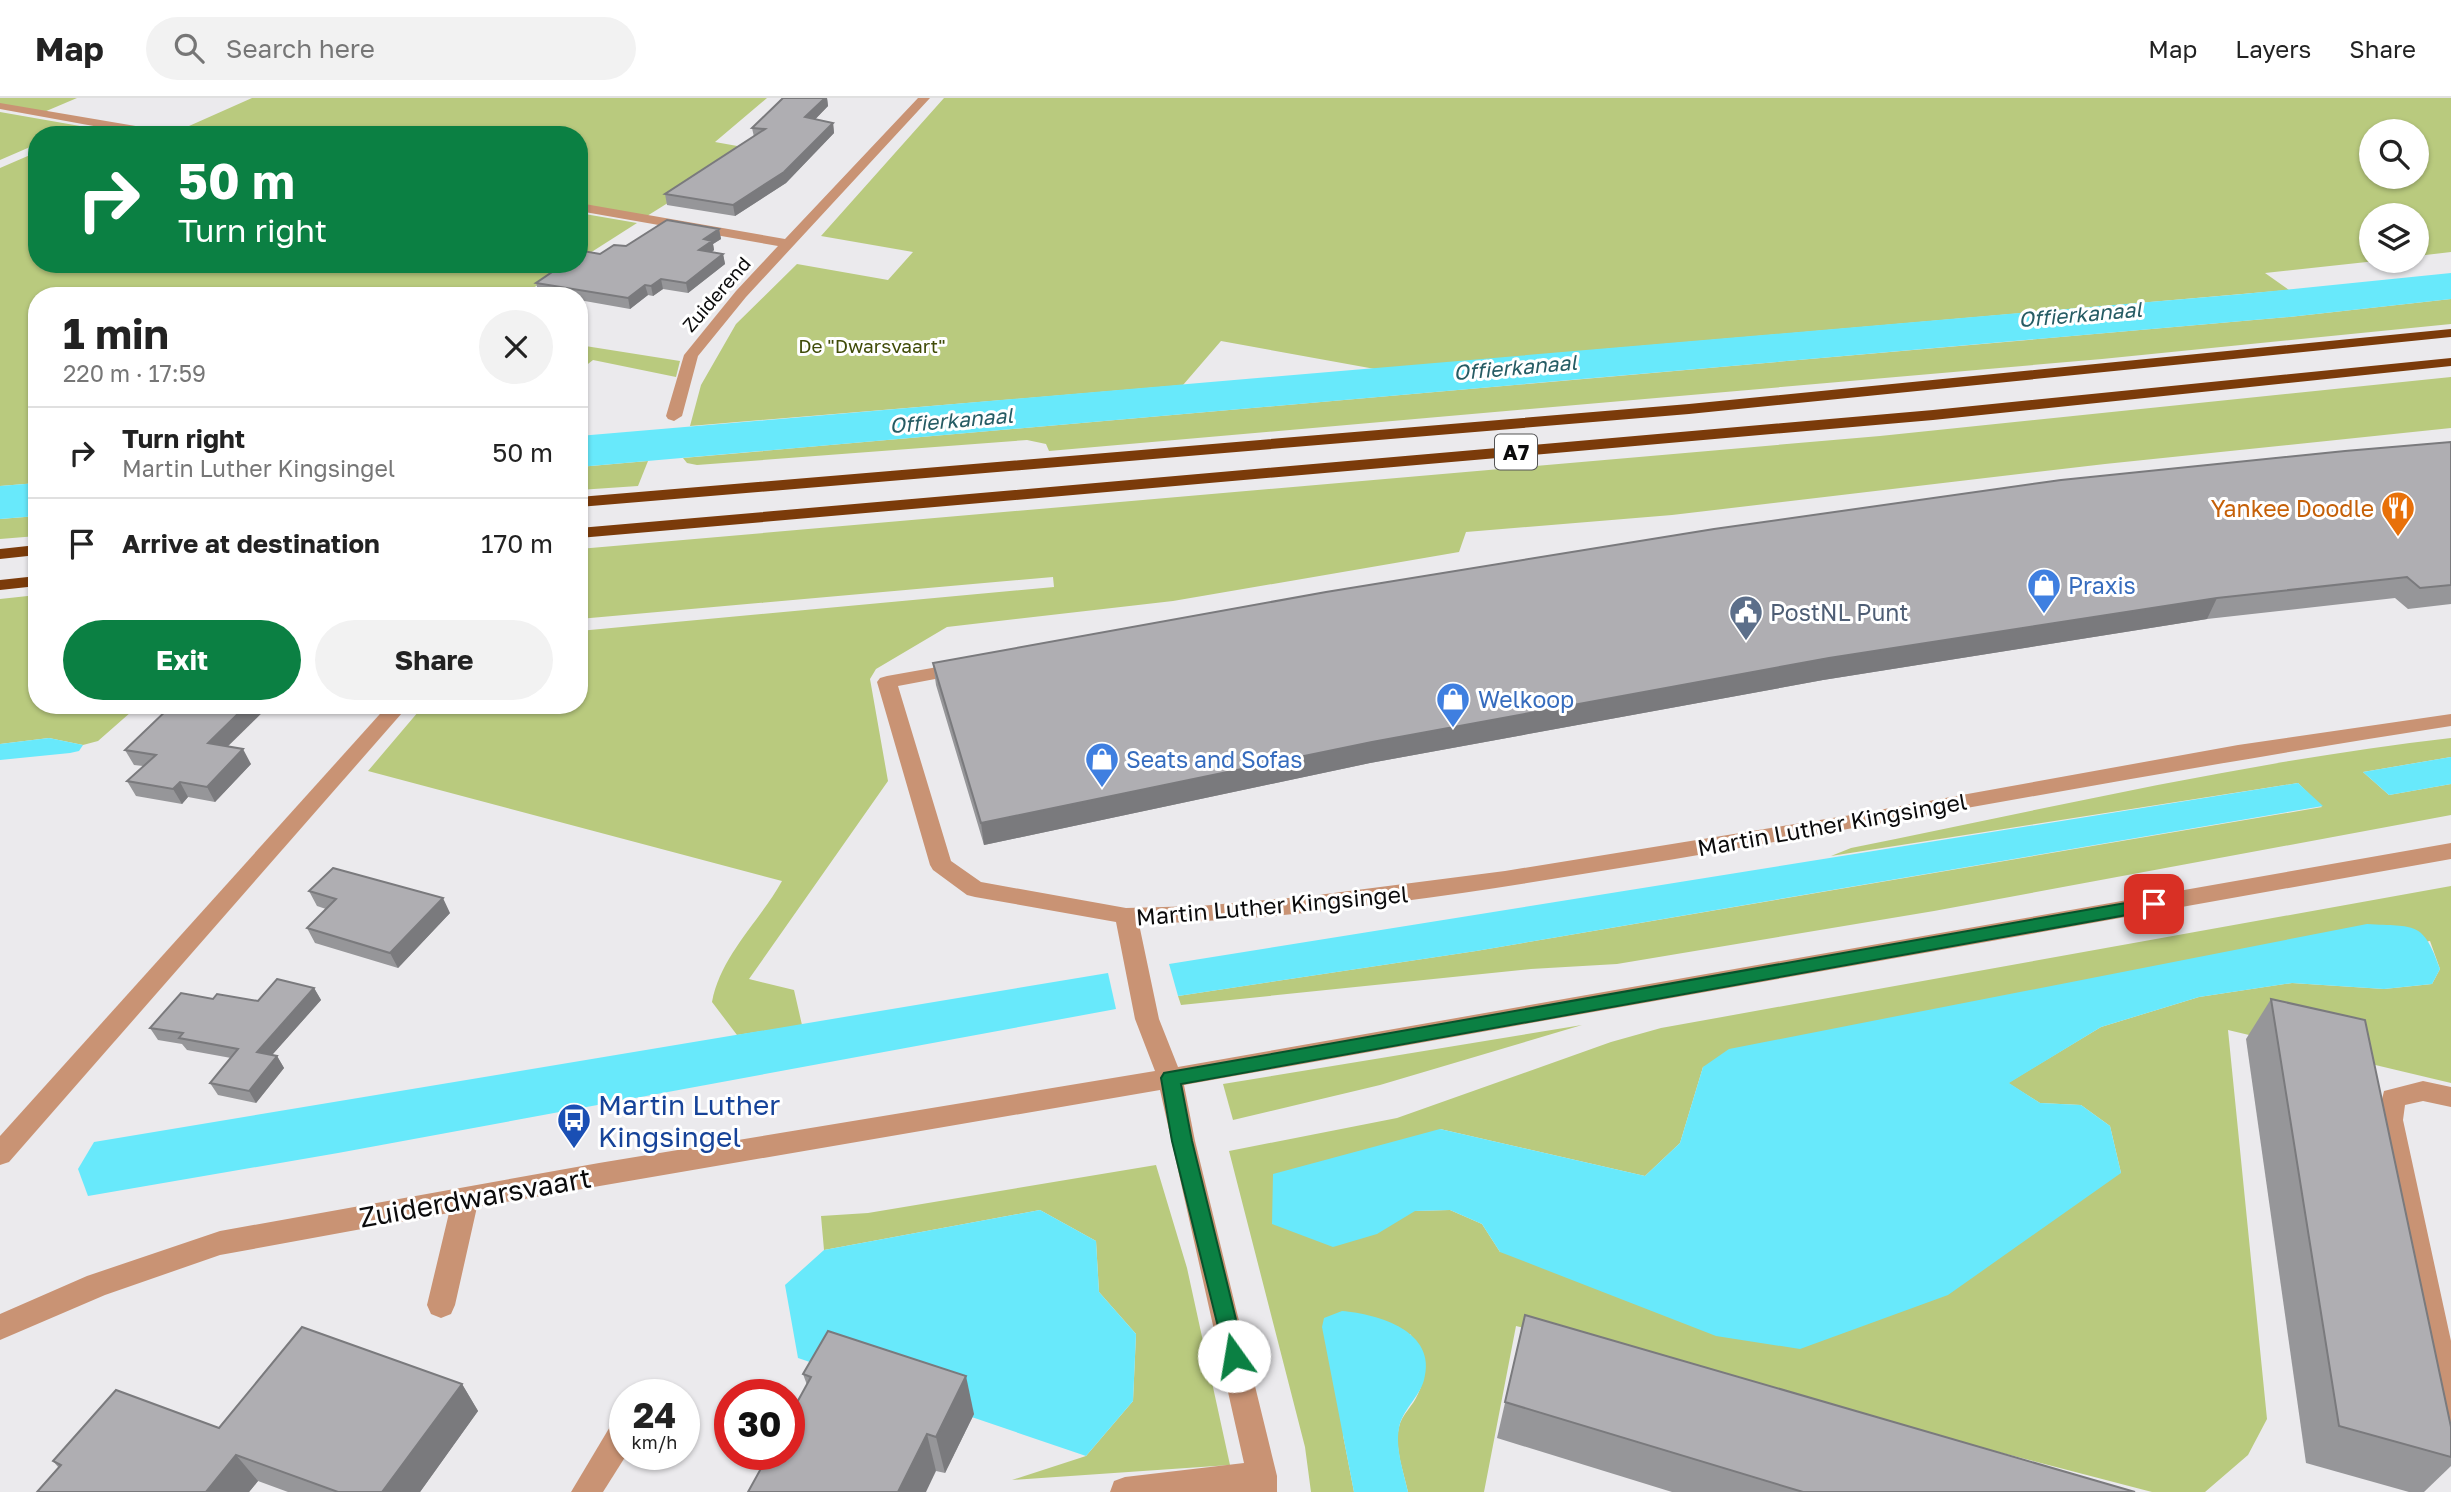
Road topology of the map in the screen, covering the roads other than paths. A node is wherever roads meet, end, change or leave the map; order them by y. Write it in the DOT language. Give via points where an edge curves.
graph roads {
  1 [pos="924,98"];
  2 [pos="0,106"];
  3 [pos="114,126"];
  4 [pos="588,209"];
  5 [pos="788,244"];
  6 [pos="2451,333"];
  7 [pos="2451,362"];
  8 [pos="675,409"];
  9 [pos="588,501"];
  10 [pos="588,532"];
  11 [pos="28,551"];
  12 [pos="0,554"];
  13 [pos="28,582"];
  14 [pos="0,585"];
  15 [pos="983,665"];
  16 [pos="391,714"];
  17 [pos="2451,720"];
  18 [pos="2451,851"];
  19 [pos="1126,916"];
  20 [pos="1170,1078"];
  21 [pos="2451,1097"];
  22 [pos="0,1154"];
  23 [pos="466,1198"];
  24 [pos="441,1306"];
  25 [pos="0,1327"];
  26 [pos="2451,1408"];
  27 [pos="609,1455"];
  28 [pos="1262,1484"];
  29 [pos="586,1492"];
  30 [pos="1125,1492"];
  1 -- 5 [label="street, Zuiderend"];
  2 -- 3 [label="street"];
  4 -- 5 [label="street, Zuiderend"];
  5 -- 8 [label="street, Zuiderend" via="691,355"];
  6 -- 9 [label="highway, A7" via="1689,409"];
  7 -- 10 [label="highway, A7" via="1933,415"];
  11 -- 12 [label="highway"];
  13 -- 14 [label="highway"];
  15 -- 19 [label="street" via="887,682 941,865 975,889"];
  16 -- 22 [label="street"];
  17 -- 19 [label="street, Martin Luther Kingsingel" via="2238,752 1532,875 1310,904"];
  18 -- 20 [label="street"];
  19 -- 20 [label="street, Martin Luther Kingsingel" via="1147,1019"];
  20 -- 23 [label="street, Zuiderdwarsvaart"];
  20 -- 28 [label="street, Martin Luther Kingsingel"];
  21 -- 26 [label="street" via="2423,1091 2393,1098 2390,1120"];
  23 -- 24 [label="street"];
  23 -- 25 [label="street, Zuiderdwarsvaart" via="220,1244 97,1285"];
  27 -- 29 [label="street"];
  28 -- 30 [label="street"];
}
